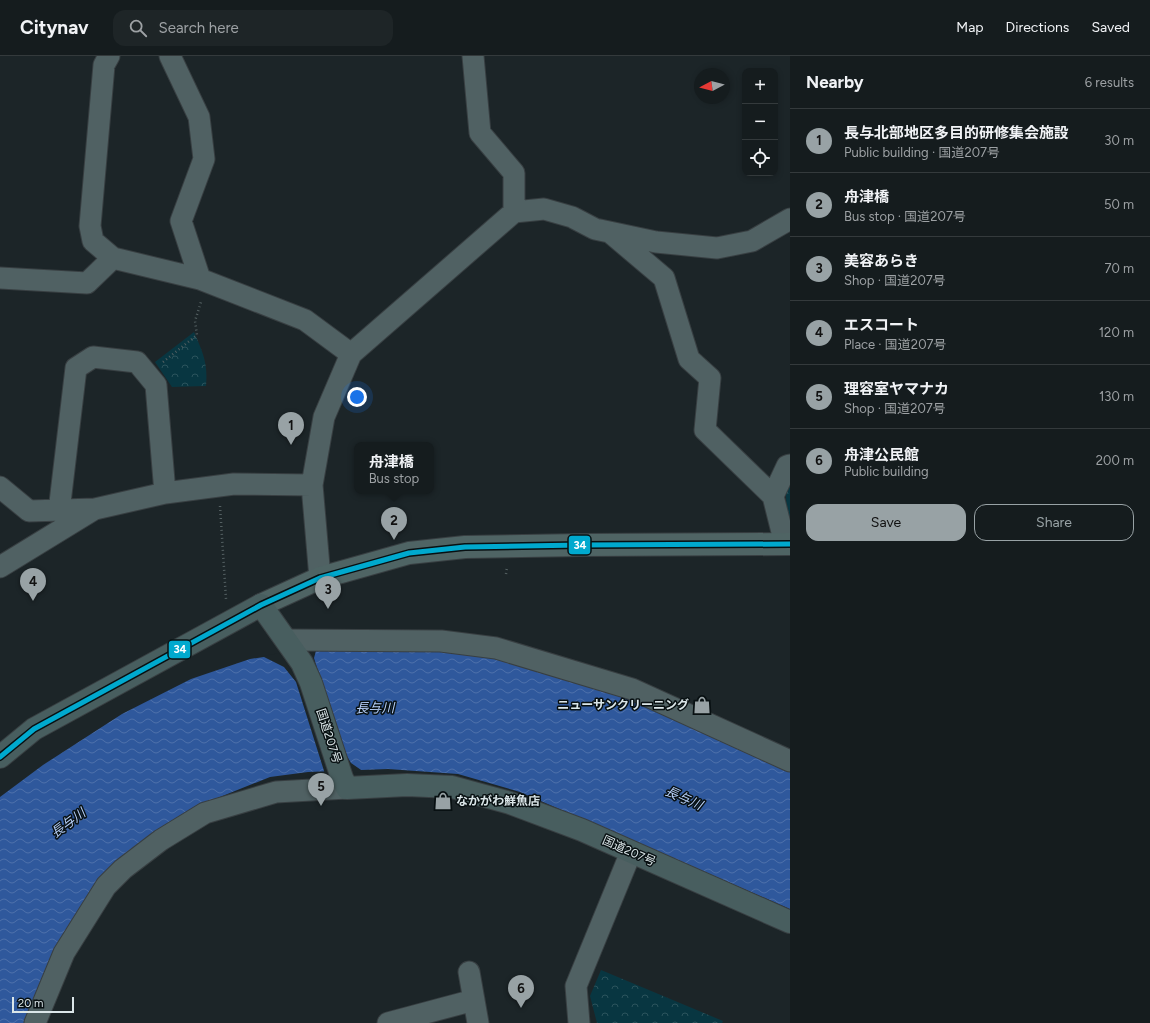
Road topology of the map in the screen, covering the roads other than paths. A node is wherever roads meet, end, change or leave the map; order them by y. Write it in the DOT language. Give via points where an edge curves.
graph roads {
  1 [pos="109,56"];
  2 [pos="170,56"];
  3 [pos="473,56"];
  4 [pos="514,212"];
  5 [pos="790,219"];
  6 [pos="610,232"];
  7 [pos="113,258"];
  8 [pos="0,278"];
  9 [pos="204,281"];
  10 [pos="351,354"];
  11 [pos="790,465"];
  12 [pos="312,485"];
  13 [pos="0,487"];
  14 [pos="165,493"];
  15 [pos="773,496"];
  16 [pos="95,509"];
  17 [pos="59,511"];
  18 [pos="788,544"];
  19 [pos="0,567"];
  20 [pos="320,578"];
  21 [pos="261,605"];
  22 [pos="290,645"];
  23 [pos="0,758"];
  24 [pos="790,761"];
  25 [pos="344,783"];
  26 [pos="631,852"];
  27 [pos="790,922"];
  28 [pos="469,972"];
  29 [pos="474,1000"];
  30 [pos="35,1023"];
  31 [pos="388,1023"];
  32 [pos="478,1023"];
  33 [pos="579,1023"];
  1 -- 7 [label="street" via="104,65 90,226 92,241"];
  2 -- 9 [label="street" via="199,117 204,159 181,221"];
  3 -- 4 [label="street" via="480,133 514,172"];
  4 -- 6 [label="street" via="544,208 572,217 594,230"];
  4 -- 10 [label="street"];
  5 -- 6 [label="street" via="752,241 717,248 656,242"];
  6 -- 15 [label="street" via="664,278 689,359 710,378 705,430"];
  7 -- 8 [label="street" via="87,283"];
  7 -- 9 [label="street"];
  9 -- 10 [label="street" via="305,320"];
  10 -- 12 [label="street" via="324,416"];
  11 -- 15 [label="street" via="787,466"];
  12 -- 14 [label="street" via="234,484"];
  12 -- 20 [label="street"];
  13 -- 17 [label="street" via="29,512"];
  14 -- 16 [label="street"];
  14 -- 17 [label="street" via="156,386 137,362 93,357 76,368"];
  15 -- 18 [label="street"];
  16 -- 17 [label="street"];
  16 -- 19 [label="street"];
  18 -- 20 [label="street" via="465,547 409,553"];
  20 -- 21 [label="street"];
  21 -- 22 [label="highway, 国道207号"];
  21 -- 23 [label="highway" via="34,728"];
  22 -- 24 [label="street" via="441,641 496,648 632,689"];
  22 -- 25 [label="highway, 国道207号" via="311,683"];
  25 -- 26 [label="highway, 国道207号" via="452,787 510,803"];
  25 -- 30 [label="street" via="276,792 205,814 161,840 123,869 106,886 64,952"];
  26 -- 27 [label="highway, 国道207号"];
  26 -- 33 [label="street" via="576,986"];
  28 -- 29 [label="street"];
  29 -- 31 [label="street"];
  29 -- 32 [label="street"];
}
